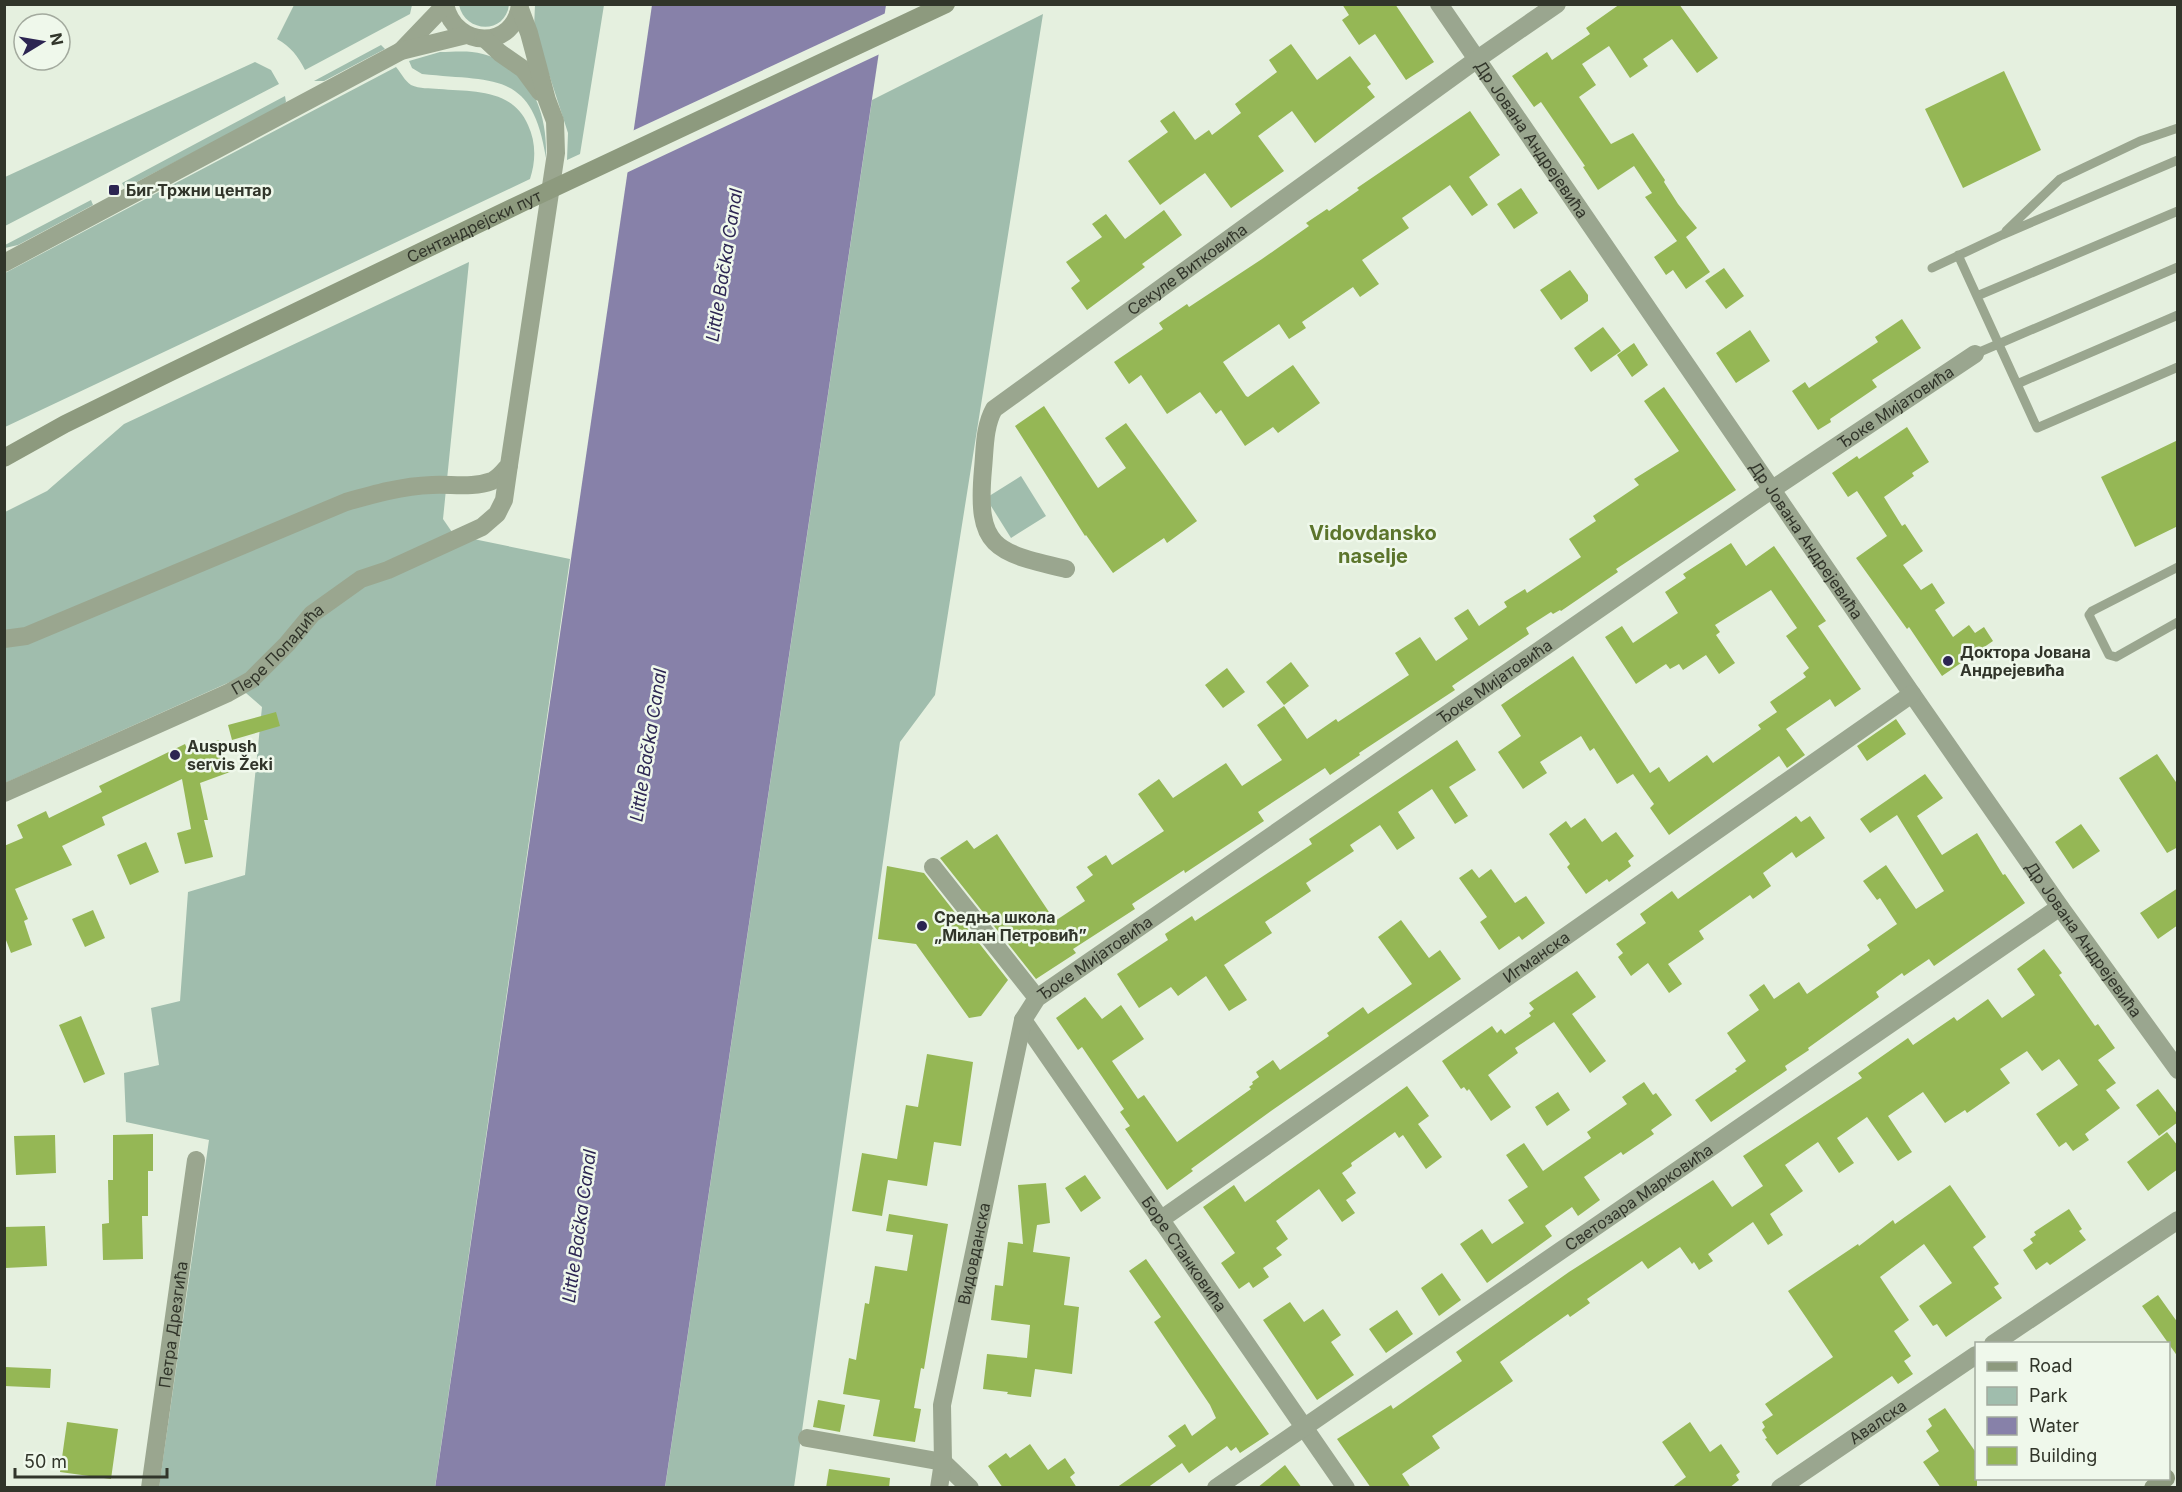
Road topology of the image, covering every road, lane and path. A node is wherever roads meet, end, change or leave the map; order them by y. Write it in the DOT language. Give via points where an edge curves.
graph roads {
  1 [pos="946,4"];
  2 [pos="1439,4"];
  3 [pos="1557,4"];
  4 [pos="445,5"];
  5 [pos="520,7"];
  6 [pos="466,35"];
  7 [pos="485,39"];
  8 [pos="401,51"];
  9 [pos="1476,60"];
  10 [pos="547,100"];
  11 [pos="2178,128"];
  12 [pos="2178,160"];
  13 [pos="2178,211"];
  14 [pos="2002,235"];
  15 [pos="1958,255"];
  16 [pos="4,263"];
  17 [pos="1932,267"];
  18 [pos="2178,267"];
  19 [pos="1977,296"];
  20 [pos="2178,315"];
  21 [pos="1999,344"];
  22 [pos="1975,354"];
  23 [pos="2178,367"];
  24 [pos="2017,384"];
  25 [pos="4,458"];
  26 [pos="509,465"];
  27 [pos="1771,490"];
  28 [pos="2178,567"];
  29 [pos="1066,568"];
  30 [pos="2178,622"];
  31 [pos="4,639"];
  32 [pos="1912,694"];
  33 [pos="4,793"];
  34 [pos="933,867"];
  35 [pos="2060,907"];
  36 [pos="1037,998"];
  37 [pos="1023,1020"];
  38 [pos="2178,1070"];
  39 [pos="196,1160"];
  40 [pos="1160,1220"];
  41 [pos="2178,1220"];
  42 [pos="1996,1342"];
  43 [pos="1975,1356"];
  44 [pos="1303,1427"];
  45 [pos="807,1438"];
  46 [pos="943,1462"];
  47 [pos="150,1488"];
  48 [pos="939,1488"];
  49 [pos="970,1488"];
  50 [pos="1216,1488"];
  51 [pos="1346,1488"];
  52 [pos="1779,1488"];
  1 -- 25 [label="main road, Сентандрејски пут" via="171,372"];
  2 -- 9 [label="street, Др Јована Андрејевића"];
  3 -- 9 [label="street, Секуле Витковића"];
  4 -- 6 [label="street" via="452,22"];
  4 -- 8 [label="street"];
  5 -- 7 [label="street" via="517,18 504,33"];
  5 -- 10 [label="street, Пере Попадића"];
  6 -- 7 [label="street"];
  6 -- 8 [label="street"];
  7 -- 10 [label="street" via="523,69"];
  8 -- 16 [label="street"];
  9 -- 27 [label="street, Др Јована Андрејевића"];
  9 -- 29 [label="street, Секуле Витковића" via="994,409 986,434 981,497 986,529 1003,550 1017,558"];
  10 -- 26 [label="street, Пере Попадића" via="555,121 556,153"];
  11 -- 14 [label="lane" via="2140,141 2060,179"];
  12 -- 14 [label="lane"];
  13 -- 19 [label="lane"];
  14 -- 15 [label="lane"];
  15 -- 17 [label="lane"];
  15 -- 19 [label="lane"];
  18 -- 21 [label="lane"];
  19 -- 21 [label="lane"];
  20 -- 24 [label="lane"];
  21 -- 22 [label="lane"];
  21 -- 24 [label="lane"];
  22 -- 27 [label="street, Ђоке Мијатовића"];
  23 -- 24 [label="lane" via="2037,428"];
  26 -- 31 [label="street" via="490,481 388,490 346,502 37,632"];
  26 -- 33 [label="street, Пере Попадића" via="504,500 497,514 482,527 353,584 312,614 251,680"];
  27 -- 32 [label="street, Др Јована Андрејевића"];
  27 -- 36 [label="street, Ђоке Мијатовића"];
  28 -- 30 [label="lane" via="2089,615 2109,655 2116,657"];
  32 -- 35 [label="street, Др Јована Андрејевића"];
  32 -- 40 [label="street, Игманска"];
  34 -- 36 [label="street"];
  35 -- 38 [label="street, Др Јована Андрејевића"];
  35 -- 44 [label="street, Светозара Марковића"];
  36 -- 37 [label="street, Ђоке Мијатовића"];
  37 -- 40 [label="street, Боре Станковића"];
  37 -- 46 [label="street, Видовданска" via="942,1405"];
  39 -- 47 [label="street, Петра Дрезгића"];
  40 -- 44 [label="street, Боре Станковића"];
  41 -- 42 [label="street"];
  43 -- 52 [label="street, Авалска"];
  44 -- 50 [label="street, Светозара Марковића"];
  44 -- 51 [label="street, Боре Станковића"];
  45 -- 46 [label="street"];
  46 -- 48 [label="street, Видовданска"];
  46 -- 49 [label="street"];
}
